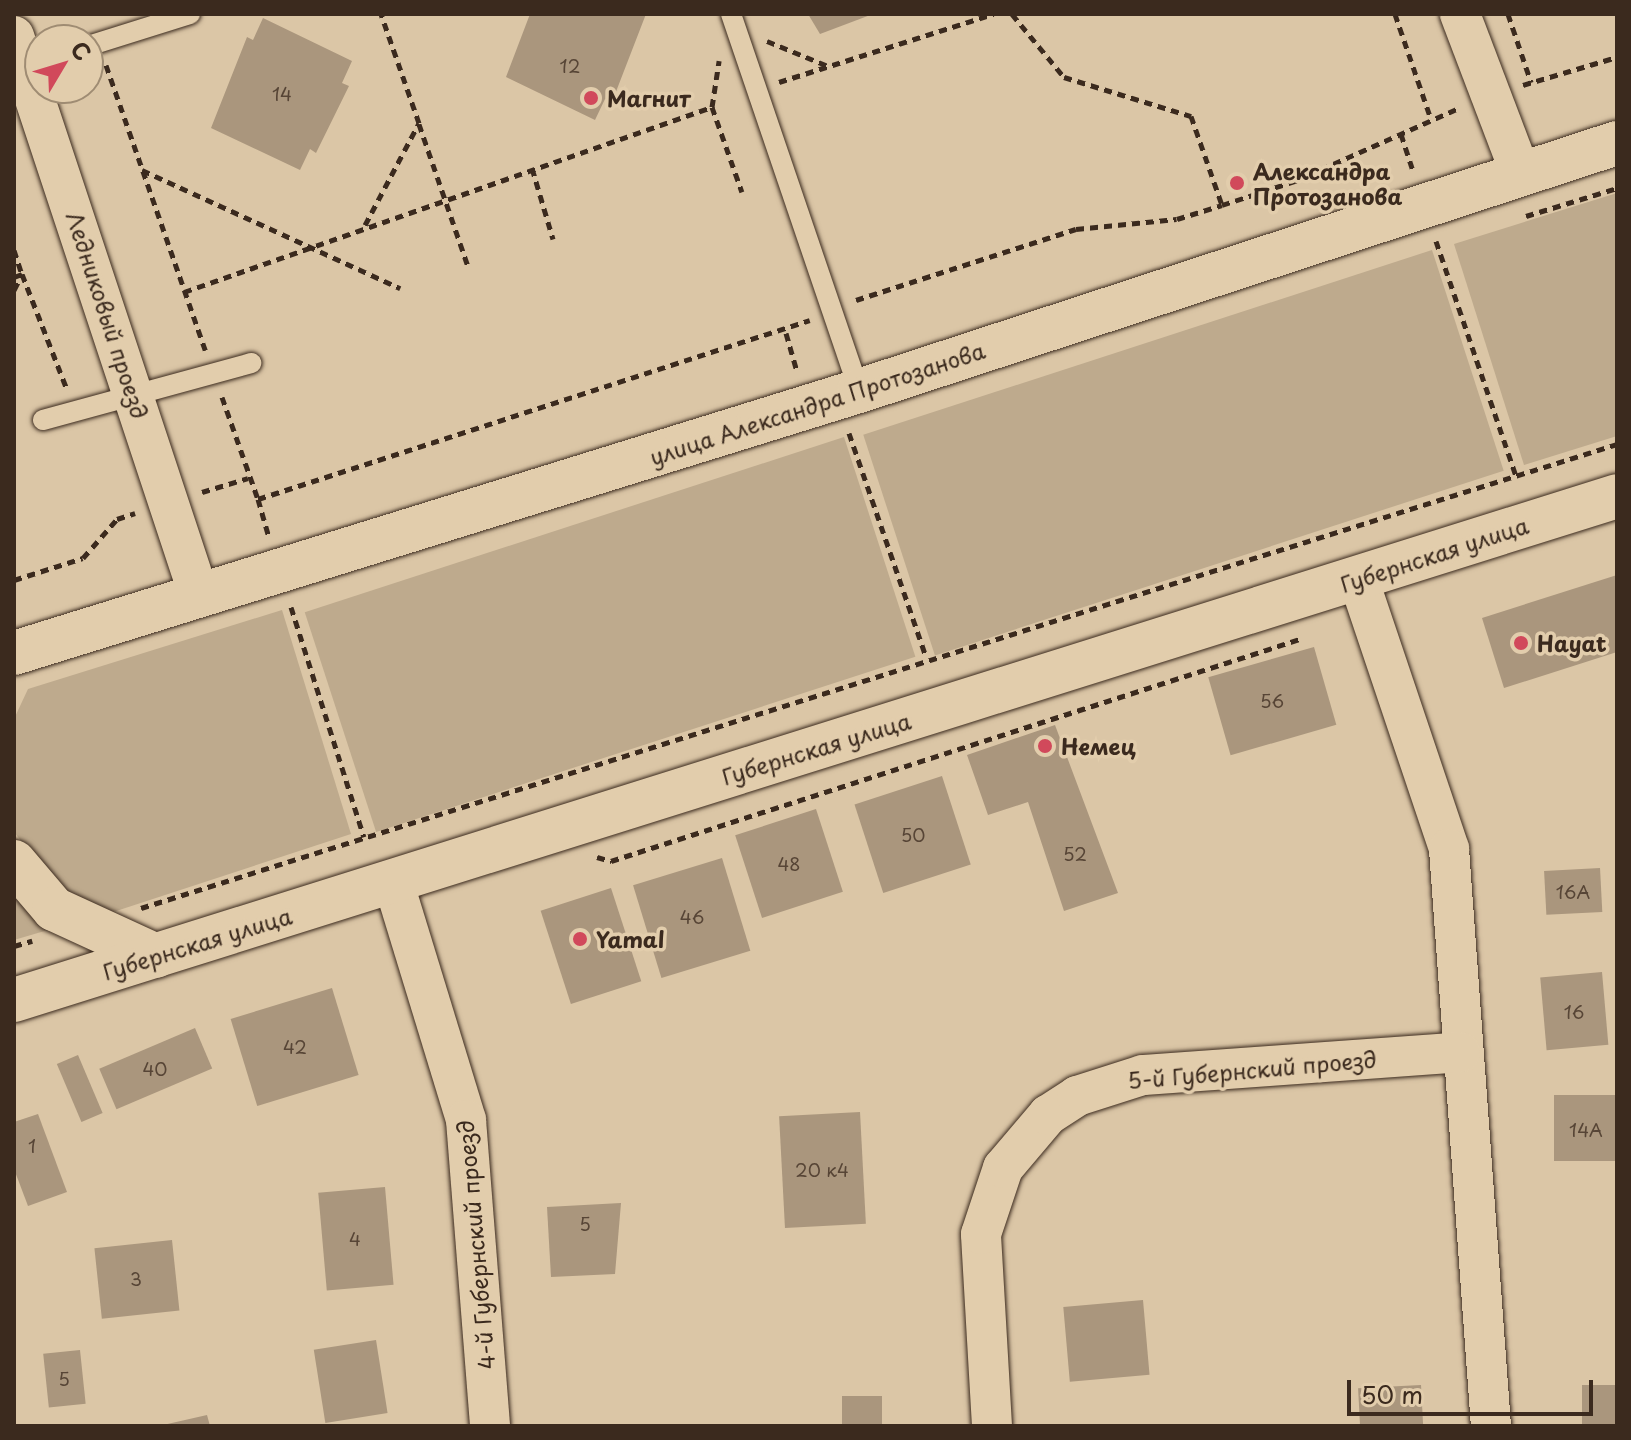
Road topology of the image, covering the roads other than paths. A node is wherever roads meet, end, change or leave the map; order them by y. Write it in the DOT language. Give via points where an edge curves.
graph roads {
  1 [pos="190,14"];
  2 [pos="731,14"];
  3 [pos="1460,14"];
  4 [pos="104,41"];
  5 [pos="23,59"];
  6 [pos="1617,143"];
  7 [pos="1521,175"];
  8 [pos="251,363"];
  9 [pos="859,391"];
  10 [pos="136,396"];
  11 [pos="43,420"];
  12 [pos="1617,496"];
  13 [pos="1358,578"];
  14 [pos="199,595"];
  15 [pos="28,648"];
  16 [pos="14,678"];
  17 [pos="14,862"];
  18 [pos="393,881"];
  19 [pos="156,956"];
  20 [pos="14,1000"];
  21 [pos="1460,1052"];
  22 [pos="490,1426"];
  23 [pos="992,1426"];
  24 [pos="1491,1426"];
  1 -- 4 [label="lane"];
  2 -- 9 [label="lane"];
  3 -- 7 [label="street"];
  5 -- 10 [label="street, Ледниковый проезд"];
  6 -- 7 [label="street, улица Александра Протозанова"];
  7 -- 9 [label="street, улица Александра Протозанова"];
  8 -- 10 [label="lane"];
  9 -- 14 [label="street, улица Александра Протозанова"];
  10 -- 11 [label="lane"];
  10 -- 14 [label="street, Ледниковый проезд"];
  12 -- 13 [label="street, Губернская улица"];
  13 -- 18 [label="street, Губернская улица"];
  13 -- 21 [label="street" via="1449,849"];
  14 -- 15 [label="street, улица Александра Протозанова"];
  15 -- 16 [label="street"];
  17 -- 19 [label="street" via="54,909"];
  18 -- 19 [label="street, Губернская улица"];
  18 -- 22 [label="street, 4-й Губернский проезд" via="466,1120"];
  19 -- 20 [label="street, Губернская улица"];
  21 -- 23 [label="street, 5-й Губернский проезд" via="1143,1075 1077,1096 1048,1115 1003,1168 981,1234"];
  21 -- 24 [label="street"];
}
